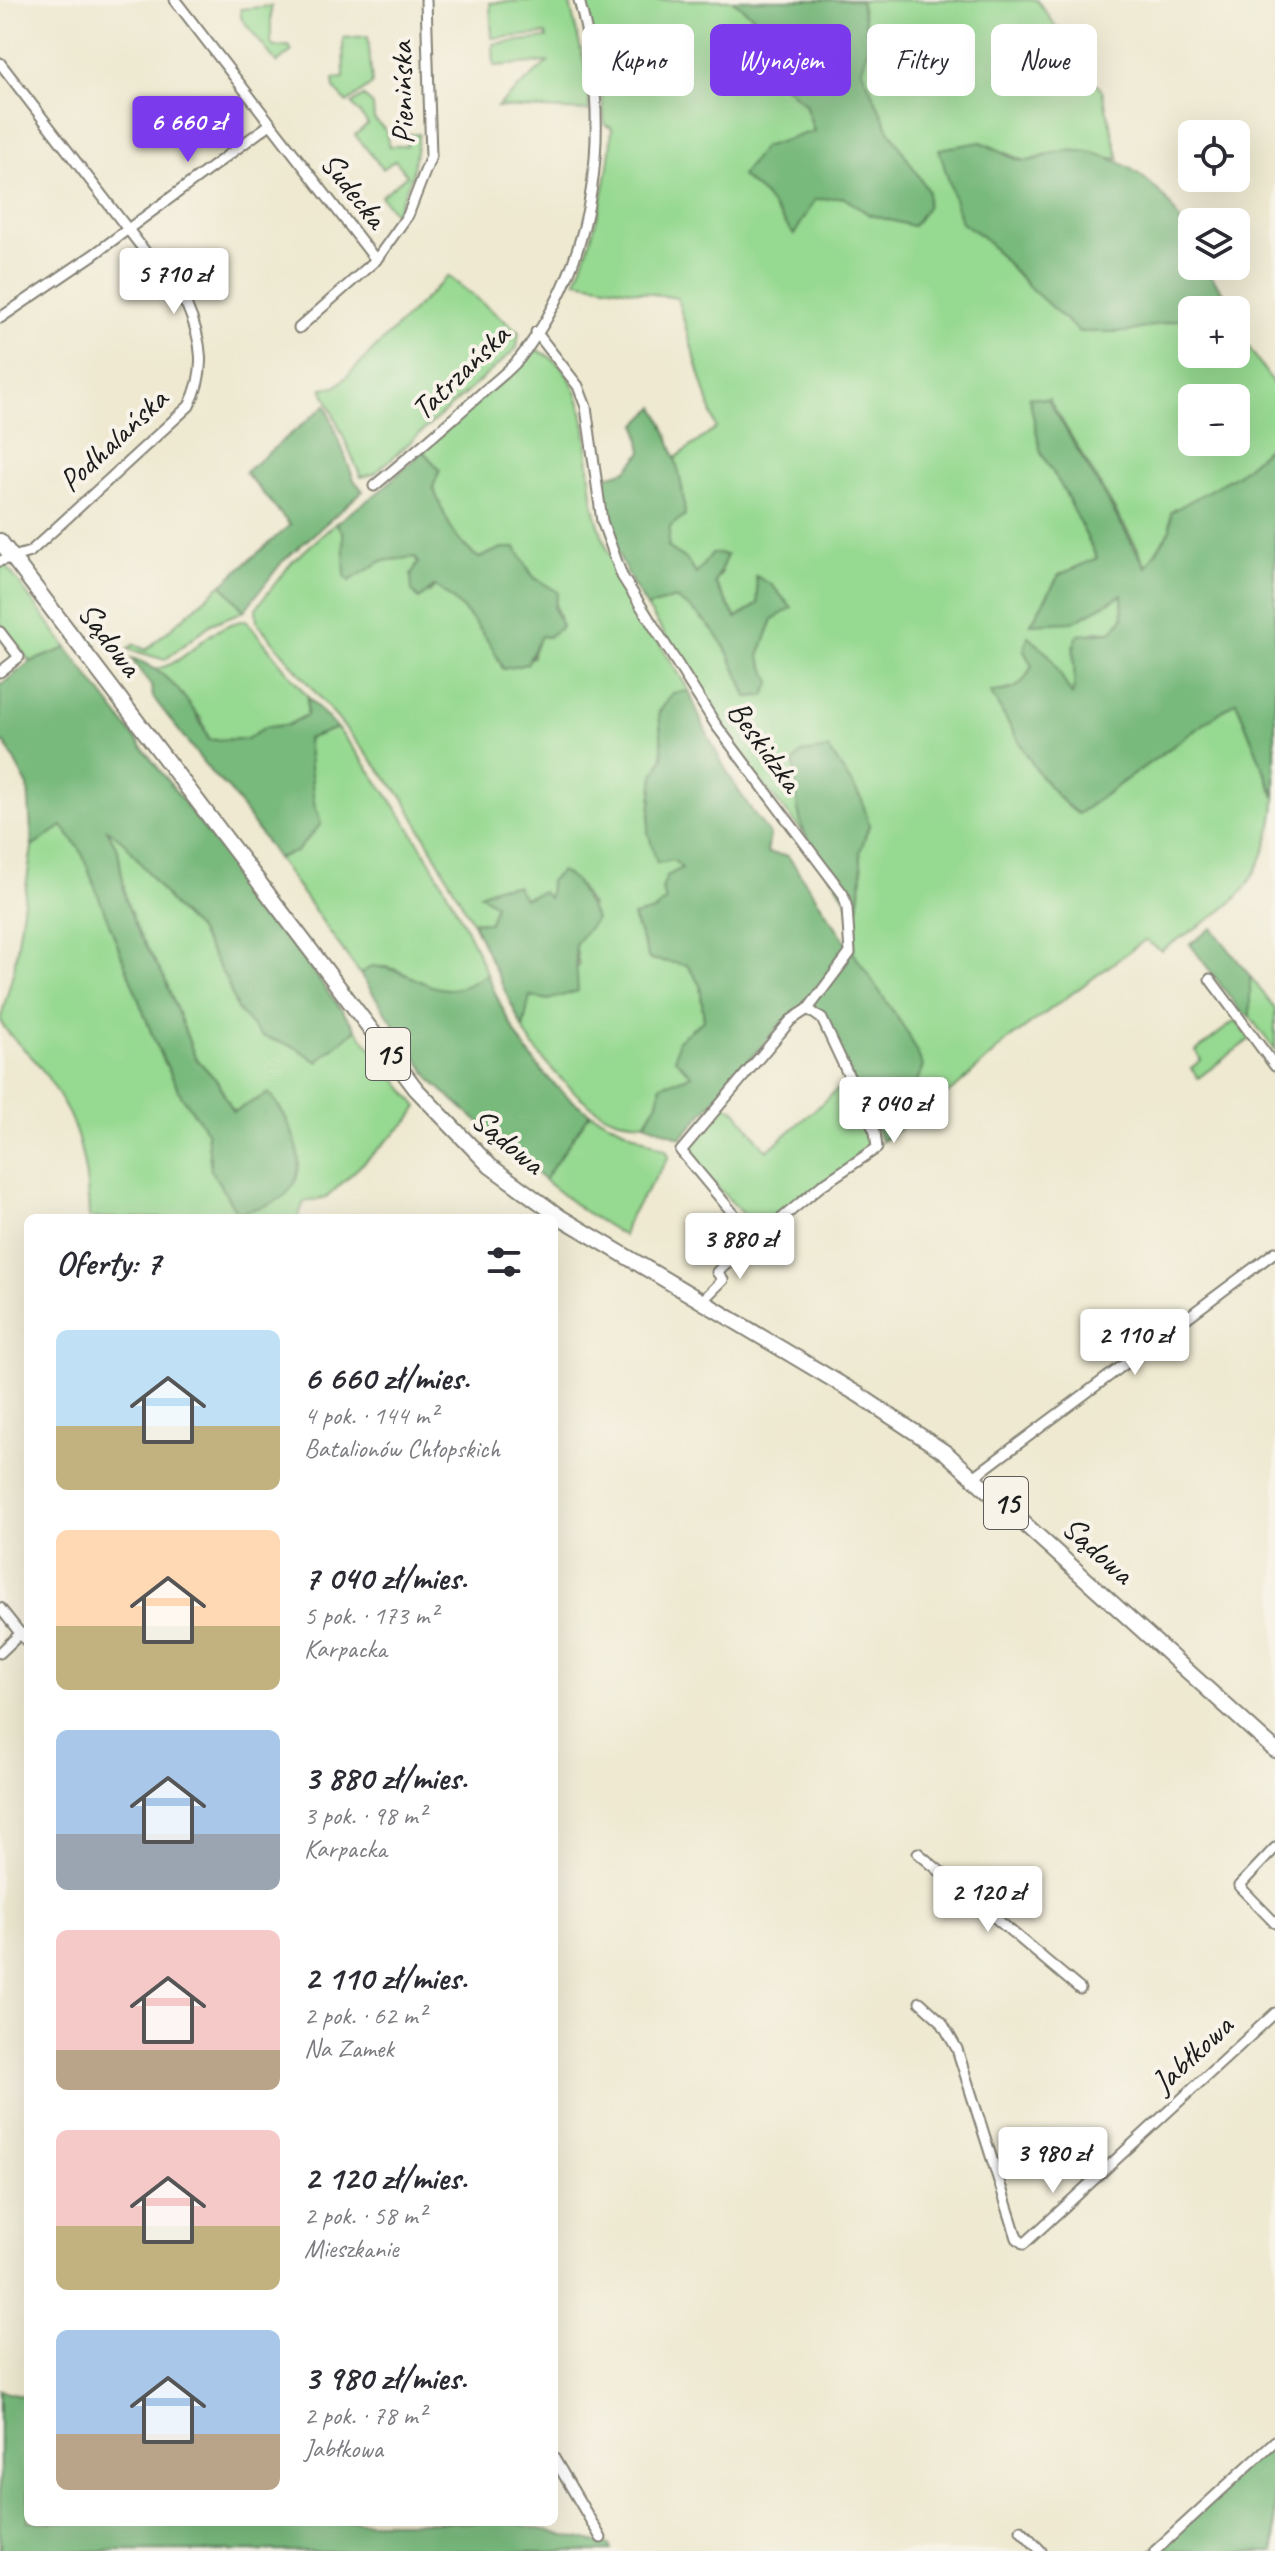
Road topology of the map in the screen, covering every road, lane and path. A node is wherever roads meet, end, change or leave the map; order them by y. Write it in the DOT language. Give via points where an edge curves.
graph roads {
  1 [pos="175,0"];
  2 [pos="426,0"];
  3 [pos="579,0"];
  4 [pos="0,63"];
  5 [pos="269,125"];
  6 [pos="128,230"];
  7 [pos="376,260"];
  8 [pos="0,318"];
  9 [pos="299,328"];
  10 [pos="536,332"];
  11 [pos="374,486"];
  12 [pos="0,541"];
  13 [pos="6,559"];
  14 [pos="0,632"];
  15 [pos="0,672"];
  16 [pos="1210,979"];
  17 [pos="808,1009"];
  18 [pos="1275,1066"];
  19 [pos="757,1242"];
  20 [pos="1275,1252"];
  21 [pos="702,1301"];
  22 [pos="975,1476"];
  23 [pos="0,1608"];
  24 [pos="21,1633"];
  25 [pos="24,1637"];
  26 [pos="0,1653"];
  27 [pos="1275,1750"];
  28 [pos="1275,1848"];
  29 [pos="918,1853"];
  30 [pos="1275,1923"];
  31 [pos="1080,1989"];
  32 [pos="920,2002"];
  33 [pos="1275,2013"];
  34 [pos="1275,2441"];
  35 [pos="558,2465"];
  36 [pos="1021,2530"];
  37 [pos="601,2538"];
  38 [pos="1041,2551"];
  39 [pos="1155,2551"];
  1 -- 5 [label="street, Sudecka"];
  2 -- 7 [label="street, Pienińska" via="431,156 408,215"];
  3 -- 10 [label="street, Tatrzańska" via="597,82 596,163 589,210 566,283"];
  4 -- 6 [label="street, Podhalańska"];
  5 -- 6 [label="street"];
  5 -- 7 [label="street, Sudecka"];
  6 -- 8 [label="street"];
  6 -- 13 [label="street, Podhalańska" via="187,306 200,336 198,389 189,406 30,552"];
  7 -- 9 [label="street, Pienińska"];
  10 -- 11 [label="street, Tatrzańska" via="519,359"];
  10 -- 17 [label="street, Beskidzka" via="578,386 586,407 602,521 622,576 716,725 843,894 850,953"];
  12 -- 13 [label="main road, Sądowa / 15"];
  13 -- 21 [label="main road, Sądowa / 15" via="440,1118 521,1191"];
  14 -- 15 [label="street" via="19,657"];
  16 -- 18 [label="street"];
  17 -- 19 [label="street, Beskidzka" via="791,1020 681,1151"];
  17 -- 19 [label="street" via="822,1019 875,1132 877,1148 822,1185"];
  19 -- 21 [label="street" via="717,1272 723,1280"];
  20 -- 22 [label="street"];
  21 -- 22 [label="main road, Sądowa / 15" via="921,1435"];
  22 -- 27 [label="main road, Sądowa / 15"];
  23 -- 24 [label="street"];
  24 -- 25 [label="street"];
  24 -- 26 [label="street"];
  28 -- 30 [label="street" via="1239,1886"];
  29 -- 31 [label="street"];
  32 -- 33 [label="street, Jabłkowa" via="941,2021 957,2049 1017,2238 1024,2244"];
  34 -- 39 [label="street"];
  35 -- 37 [label="street"];
  36 -- 38 [label="street"];
}
